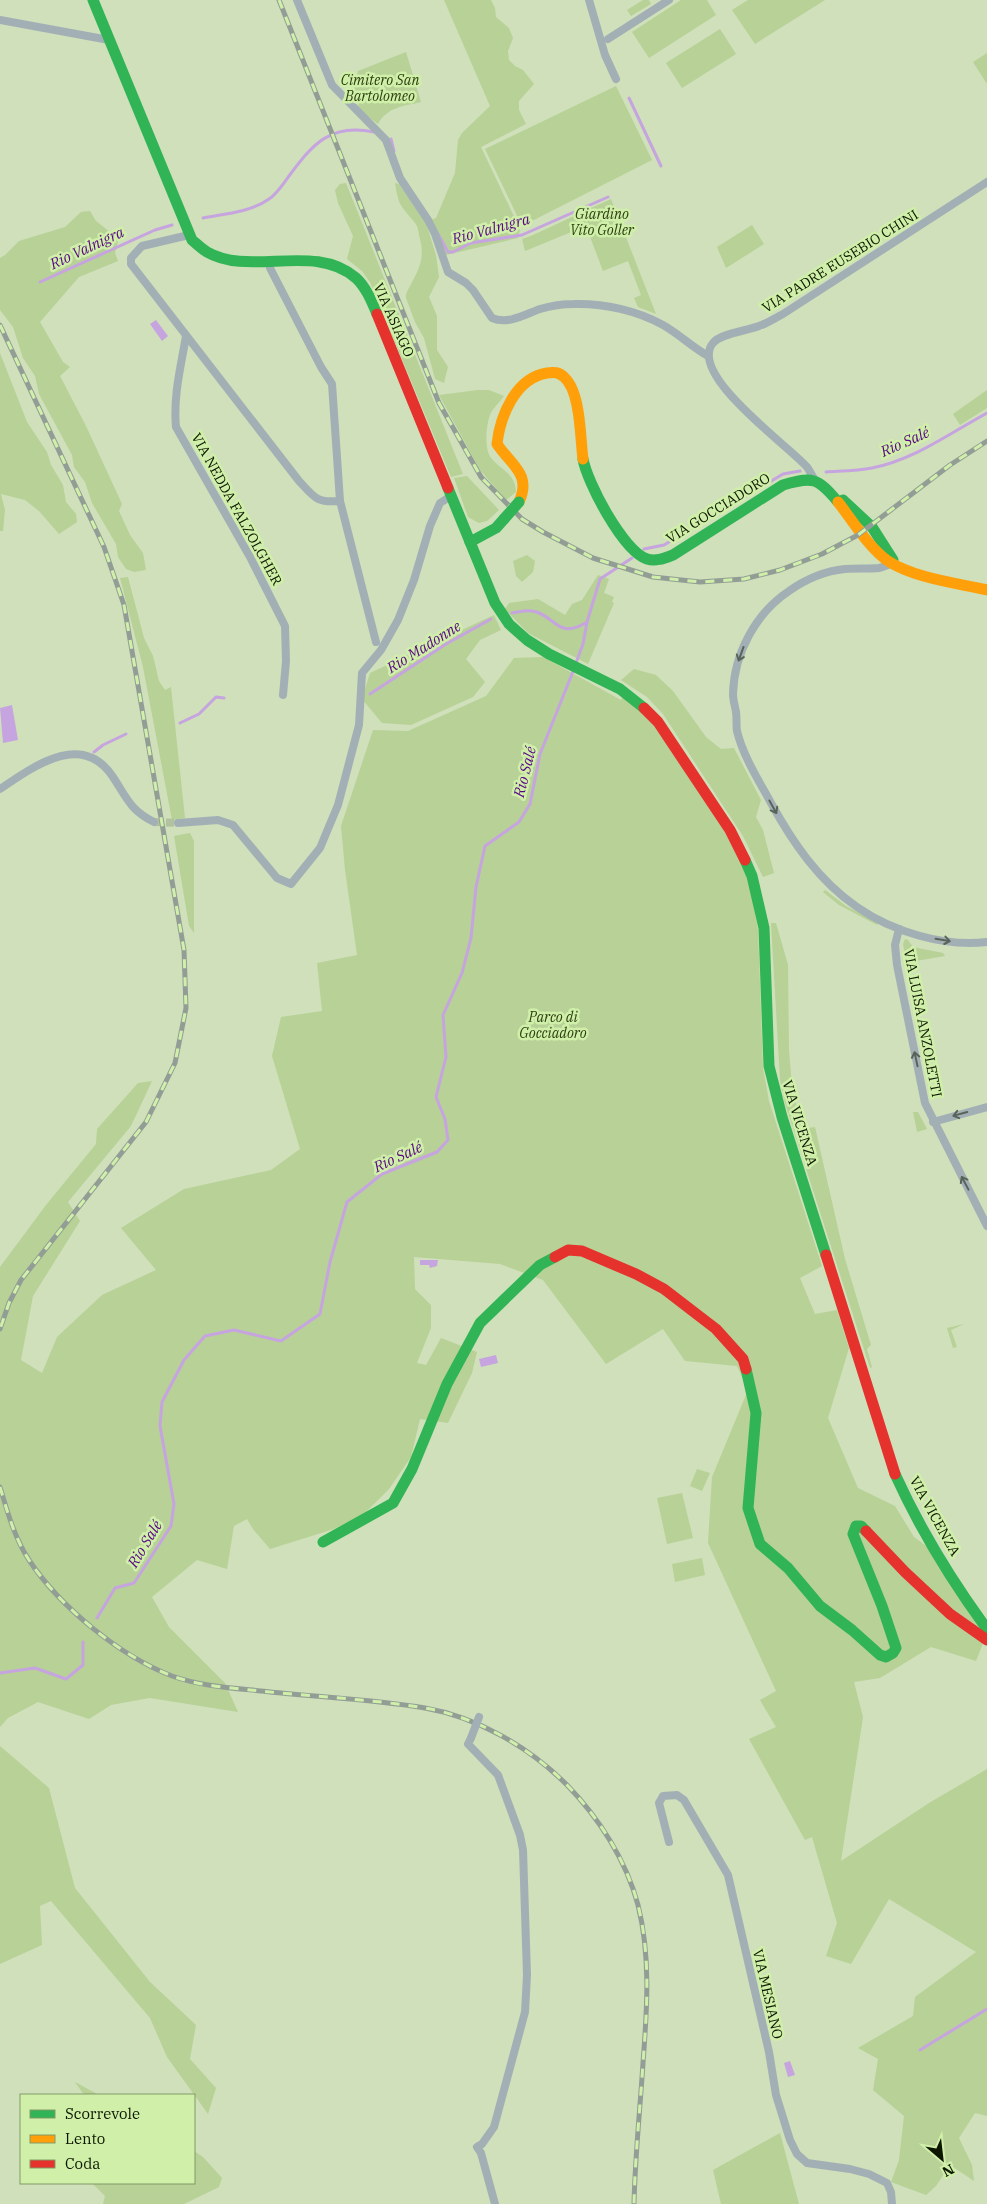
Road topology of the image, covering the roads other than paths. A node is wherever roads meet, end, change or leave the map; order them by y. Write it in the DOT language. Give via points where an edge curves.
graph roads {
  1 [pos="93,0"];
  2 [pos="297,0"];
  3 [pos="589,0"];
  4 [pos="669,0"];
  5 [pos="0,20"];
  6 [pos="608,39"];
  7 [pos="109,40"];
  8 [pos="616,79"];
  9 [pos="987,182"];
  10 [pos="189,235"];
  11 [pos="269,260"];
  12 [pos="186,336"];
  13 [pos="708,356"];
  14 [pos="815,480"];
  15 [pos="451,496"];
  16 [pos="340,501"];
  17 [pos="470,542"];
  18 [pos="894,563"];
  19 [pos="987,590"];
  20 [pos="376,642"];
  21 [pos="569,663"];
  22 [pos="282,694"];
  23 [pos="0,790"];
  24 [pos="154,822"];
  25 [pos="178,823"];
  26 [pos="900,928"];
  27 [pos="987,942"];
  28 [pos="987,1107"];
  29 [pos="933,1122"];
  30 [pos="987,1226"];
  31 [pos="324,1542"];
  32 [pos="987,1628"];
  33 [pos="987,1640"];
  34 [pos="479,1717"];
  35 [pos="670,1842"];
  36 [pos="495,2204"];
  37 [pos="892,2204"];
  1 -- 7 [label="street, VIA ASIAGO"];
  2 -- 13 [label="street" via="332,85 386,140 400,178 435,234 448,272 473,290 492,318 525,318 541,309 574,304 620,309 664,326"];
  3 -- 8 [label="street" via="603,49"];
  4 -- 6 [label="street"];
  5 -- 7 [label="street"];
  7 -- 10 [label="street, VIA ASIAGO"];
  9 -- 13 [label="street, VIA PADRE EUSEBIO CHINI" via="783,314 719,338 713,342"];
  10 -- 11 [label="street, VIA ASIAGO" via="202,251 216,257"];
  10 -- 12 [label="street" via="142,246 131,258 134,270"];
  11 -- 15 [label="street, VIA ASIAGO" via="336,266 355,277 365,289"];
  11 -- 16 [label="street" via="270,268 332,384"];
  12 -- 16 [label="street" via="316,499"];
  12 -- 22 [label="street, VIA NEDDA FALZOLGHER" via="174,406 176,427 285,626 286,661"];
  13 -- 14 [label="street" via="710,365 735,400 806,466"];
  14 -- 17 [label="street, VIA GOCCIADORO, bridge" via="803,479 783,485 673,555 653,561 640,557 590,483 570,384 556,372 547,372 521,387 498,426 497,444 523,477 525,493 496,528"];
  14 -- 18 [label="street" via="832,495 845,501 864,520"];
  15 -- 17 [label="street, VIA ASIAGO"];
  15 -- 25 [label="street" via="440,503 430,526 398,620 382,650 362,673 359,725 338,804 320,848 309,863 291,884 277,878 233,825 218,820"];
  16 -- 20 [label="street"];
  17 -- 21 [label="street, VIA ASIAGO" via="503,619 525,639"];
  18 -- 19 [label="street" via="917,575"];
  18 -- 26 [label="street, one-way" via="879,568 829,572 787,592 765,612 748,637 737,664 733,695 736,730 747,757 802,854 819,874 858,908"];
  21 -- 32 [label="street, VIA VICENZA" via="624,692 644,706 658,722 730,830 749,869 764,928 769,1066 780,1111 898,1480 915,1516"];
  23 -- 24 [label="street" via="49,759 69,754 83,756 98,761 112,775 127,801 139,814"];
  26 -- 27 [label="street, one-way" via="948,941"];
  29 -- 26 [label="street, VIA LUISA ANZOLETTI, one-way" via="925,1103 897,965 896,945"];
  28 -- 29 [label="street, one-way"];
  30 -- 29 [label="street, VIA LUISA ANZOLETTI, one-way"];
  31 -- 33 [label="street" via="393,1503 412,1469 447,1384 480,1323 540,1265 568,1250 582,1252 636,1274 664,1290 716,1328 743,1359 756,1413 748,1508 754,1528 760,1544 788,1568 820,1606 880,1655 886,1657 896,1648 853,1534 858,1526 950,1614 979,1631"];
  34 -- 36 [label="street, bridge" via="470,1741 498,1775 523,1850 525,2012 494,2127 477,2146"];
  35 -- 37 [label="street, VIA MESIANO" via="659,1803 663,1796 677,1795 684,1800 728,1875 776,2095 797,2154 807,2163 850,2169 887,2183"];
}
